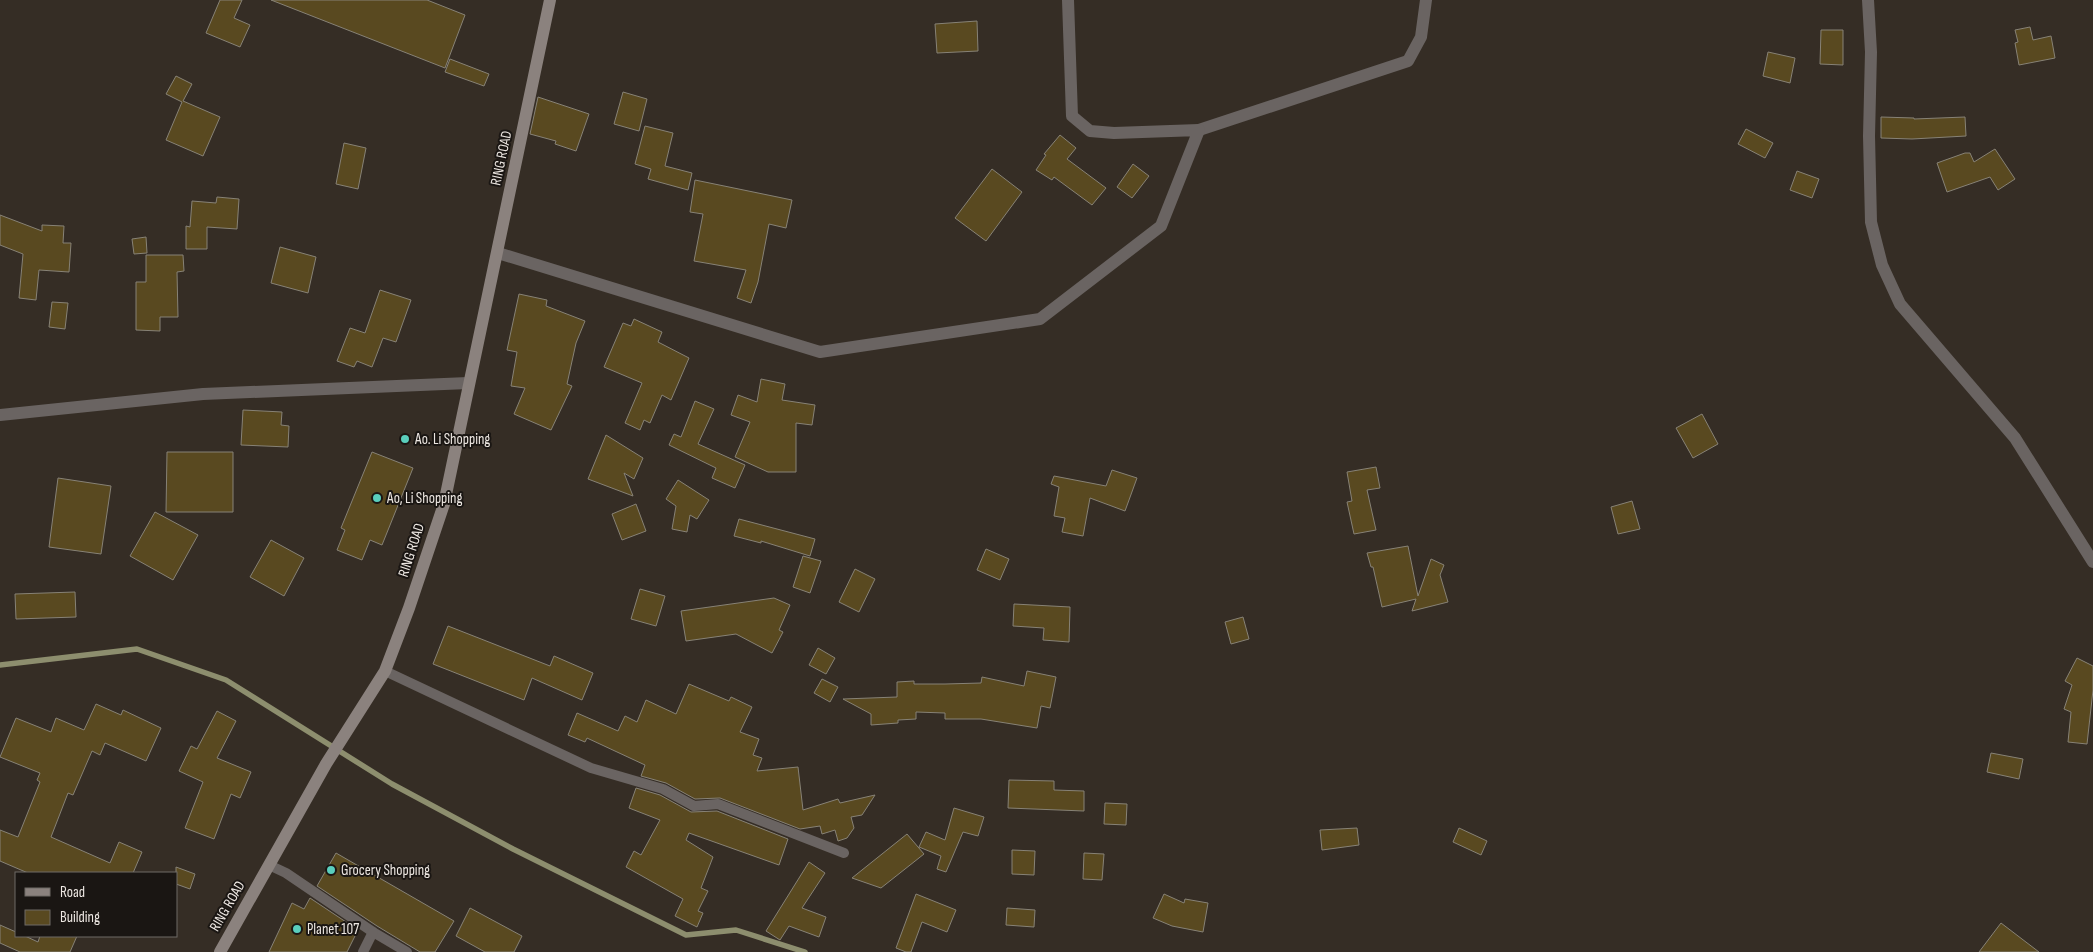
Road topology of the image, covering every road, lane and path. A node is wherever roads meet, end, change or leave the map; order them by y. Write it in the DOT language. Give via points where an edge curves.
graph roads {
  1 [pos="550,0"];
  2 [pos="1068,0"];
  3 [pos="1426,0"];
  4 [pos="1868,0"];
  5 [pos="1199,130"];
  6 [pos="498,253"];
  7 [pos="468,382"];
  8 [pos="0,415"];
  9 [pos="2093,562"];
  10 [pos="385,671"];
  11 [pos="844,853"];
  12 [pos="269,865"];
  13 [pos="374,932"];
  14 [pos="220,952"];
  15 [pos="363,952"];
  16 [pos="408,952"];
  1 -- 6 [label="main road, RING ROAD"];
  2 -- 5 [label="street" via="1072,116 1090,131"];
  3 -- 5 [label="street" via="1421,37 1408,60"];
  4 -- 9 [label="street" via="1871,222 1882,265 1900,304 2015,438"];
  5 -- 6 [label="street" via="1161,226 1040,319 820,352"];
  6 -- 7 [label="main road, RING ROAD"];
  7 -- 8 [label="street" via="203,394"];
  7 -- 10 [label="main road, RING ROAD" via="444,504 410,608"];
  10 -- 11 [label="lane" via="591,768 663,789 694,806 718,804"];
  10 -- 12 [label="main road, RING ROAD" via="326,764"];
  12 -- 13 [label="lane"];
  12 -- 14 [label="main road, RING ROAD"];
  13 -- 15 [label="lane"];
  13 -- 16 [label="lane"];
}
